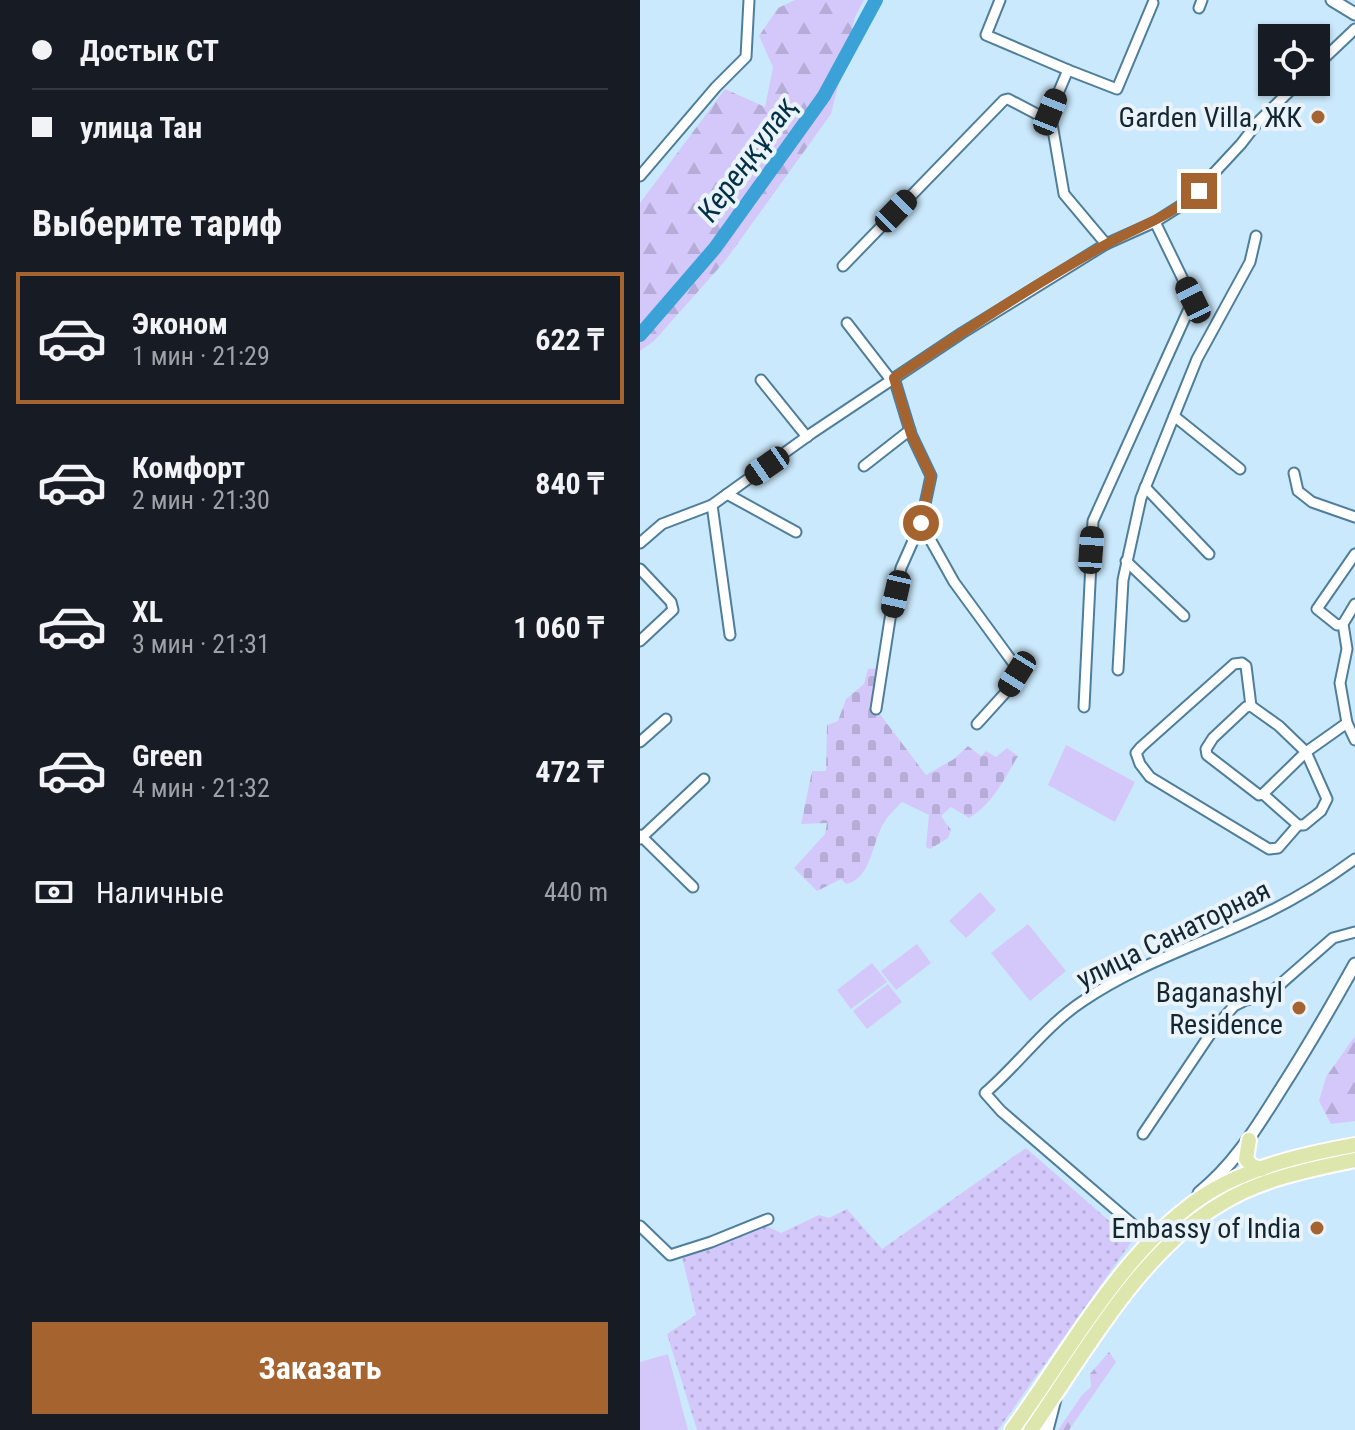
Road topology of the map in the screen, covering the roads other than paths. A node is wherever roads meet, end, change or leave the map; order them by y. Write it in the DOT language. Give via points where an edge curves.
graph roads {
  1 [pos="749,0"];
  2 [pos="1000,0"];
  3 [pos="1332,0"];
  4 [pos="1153,3"];
  5 [pos="1355,14"];
  6 [pos="1355,29"];
  7 [pos="1330,53"];
  8 [pos="1068,70"];
  9 [pos="1285,96"];
  10 [pos="1052,122"];
  11 [pos="640,176"];
  12 [pos="1155,222"];
  13 [pos="1256,236"];
  14 [pos="1106,244"];
  15 [pos="843,266"];
  16 [pos="847,323"];
  17 [pos="893,379"];
  18 [pos="761,380"];
  19 [pos="1174,416"];
  20 [pos="910,430"];
  21 [pos="807,437"];
  22 [pos="864,466"];
  23 [pos="1240,469"];
  24 [pos="1294,473"];
  25 [pos="1145,487"];
  26 [pos="727,494"];
  27 [pos="712,505"];
  28 [pos="1355,517"];
  29 [pos="921,523"];
  30 [pos="796,532"];
  31 [pos="640,543"];
  32 [pos="1209,554"];
  33 [pos="1355,554"];
  34 [pos="1126,561"];
  35 [pos="640,569"];
  36 [pos="1355,604"];
  37 [pos="1184,616"];
  38 [pos="1343,624"];
  39 [pos="730,635"];
  40 [pos="640,641"];
  41 [pos="1118,670"];
  42 [pos="1251,706"];
  43 [pos="1084,707"];
  44 [pos="876,709"];
  45 [pos="666,719"];
  46 [pos="1347,723"];
  47 [pos="977,724"];
  48 [pos="1355,740"];
  49 [pos="640,742"];
  50 [pos="1306,752"];
  51 [pos="704,779"];
  52 [pos="1263,794"];
  53 [pos="1298,825"];
  54 [pos="641,837"];
  55 [pos="1355,859"];
  56 [pos="693,887"];
  57 [pos="1355,932"];
  58 [pos="1355,964"];
  59 [pos="1143,1134"];
  60 [pos="1249,1140"];
  61 [pos="1355,1145"];
  62 [pos="1355,1160"];
  63 [pos="1261,1169"];
  64 [pos="768,1219"];
  65 [pos="640,1226"];
  66 [pos="1151,1240"];
  67 [pos="1056,1395"];
  68 [pos="1012,1430"];
  69 [pos="1031,1430"];
  70 [pos="1047,1430"];
  1 -- 11 [label="street" via="746,57"];
  2 -- 8 [label="street" via="986,35"];
  3 -- 5 [label="street"];
  4 -- 8 [label="street" via="1117,89"];
  6 -- 7 [label="street"];
  8 -- 10 [label="street" via="1050,112"];
  9 -- 12 [label="street" via="1199,191"];
  10 -- 14 [label="street" via="1064,194"];
  10 -- 15 [label="street" via="1004,100"];
  12 -- 14 [label="street"];
  12 -- 43 [label="street" via="1193,300 1093,521"];
  13 -- 19 [label="street" via="1250,262 1197,359"];
  14 -- 17 [label="street"];
  16 -- 17 [label="street"];
  17 -- 20 [label="street"];
  17 -- 21 [label="street"];
  18 -- 21 [label="street"];
  19 -- 23 [label="street"];
  19 -- 25 [label="street"];
  20 -- 22 [label="street"];
  20 -- 29 [label="street" via="931,476"];
  21 -- 26 [label="street"];
  24 -- 28 [label="street" via="1298,491 1312,502"];
  25 -- 32 [label="street"];
  25 -- 34 [label="street"];
  26 -- 27 [label="street"];
  26 -- 30 [label="street"];
  27 -- 31 [label="street" via="662,524"];
  27 -- 39 [label="street"];
  29 -- 44 [label="street" via="901,568"];
  29 -- 47 [label="street" via="1017,674"];
  33 -- 38 [label="street" via="1317,609"];
  34 -- 37 [label="street"];
  34 -- 41 [label="street"];
  35 -- 40 [label="street" via="673,610"];
  36 -- 38 [label="street"];
  38 -- 46 [label="street" via="1347,649 1340,683"];
  42 -- 50 [label="street"];
  42 -- 52 [label="street" via="1206,749 1207,755"];
  42 -- 53 [label="street" via="1246,666 1234,664 1141,747 1136,753 1140,764 1150,777 1269,849 1278,848"];
  45 -- 49 [label="street"];
  46 -- 48 [label="street"];
  46 -- 50 [label="street"];
  50 -- 52 [label="street"];
  50 -- 53 [label="street" via="1327,799 1321,811"];
  51 -- 54 [label="street"];
  52 -- 53 [label="street"];
  54 -- 56 [label="street"];
  55 -- 66 [label="street, улица Санаторная" via="1314,889 1085,999 985,1093"];
  57 -- 59 [label="street" via="1333,938 1267,996 1234,1006"];
  58 -- 60 [label="street"];
  60 -- 63 [label="main road" via="1246,1159"];
  60 -- 66 [label="street" via="1227,1169"];
  61 -- 63 [label="main road"];
  62 -- 67 [label="main road" via="1284,1177 1223,1201 1205,1214 1134,1284"];
  63 -- 66 [label="main road" via="1211,1191"];
  64 -- 65 [label="street" via="670,1255"];
  66 -- 68 [label="main road"];
  67 -- 69 [label="main road"];
  67 -- 70 [label="street"];
}
